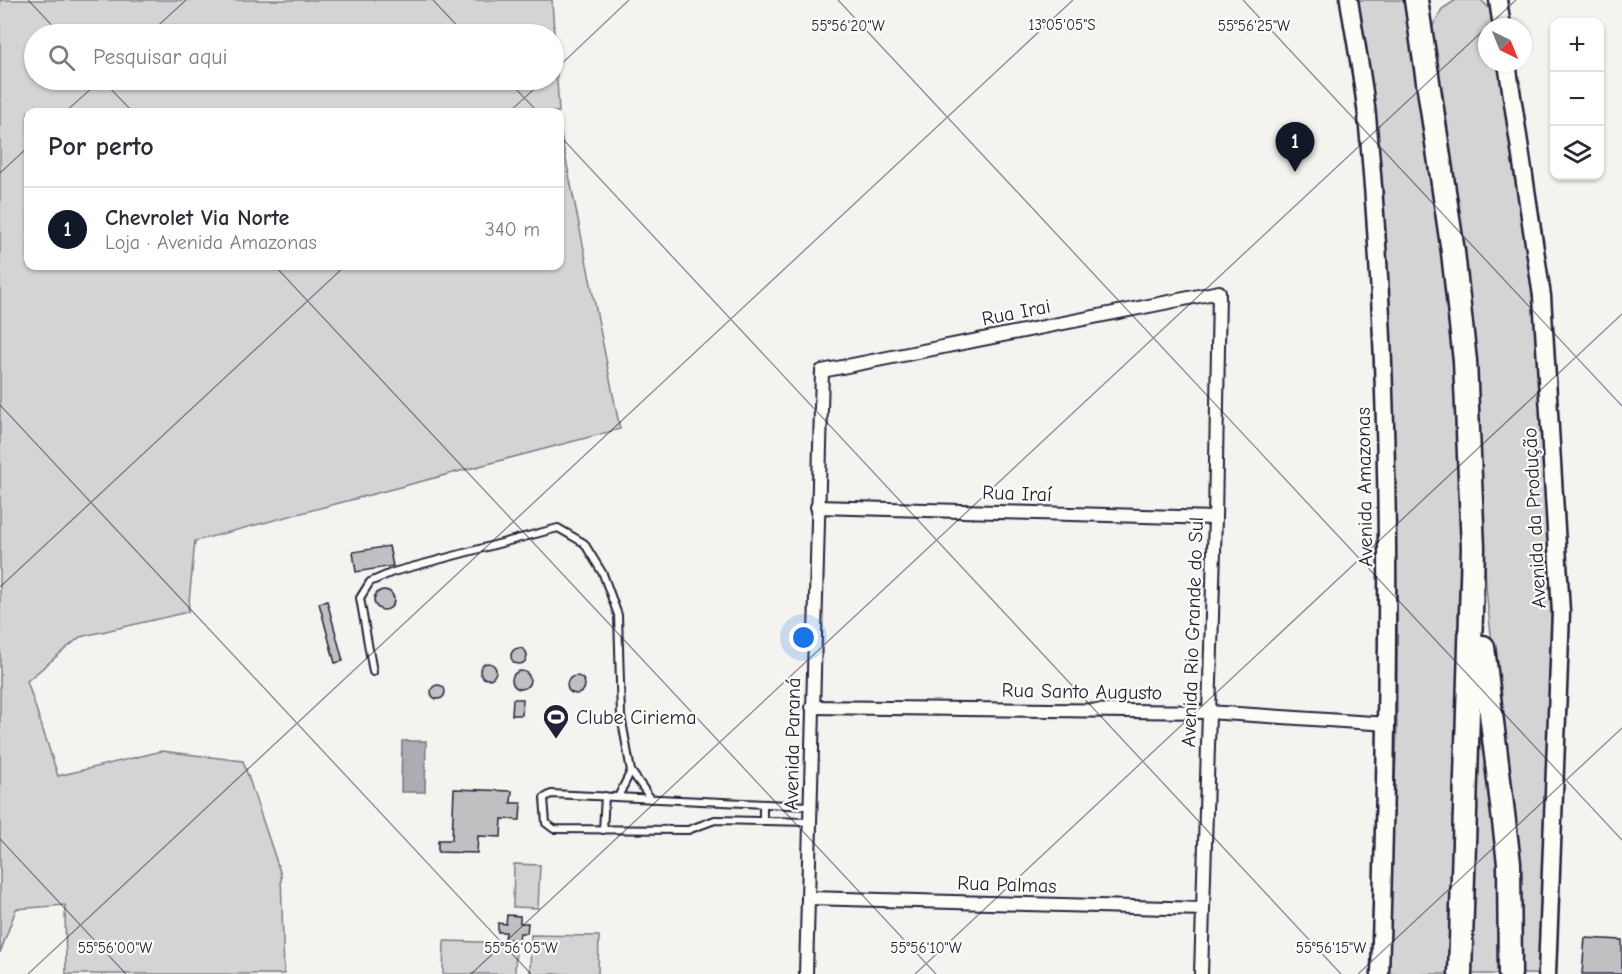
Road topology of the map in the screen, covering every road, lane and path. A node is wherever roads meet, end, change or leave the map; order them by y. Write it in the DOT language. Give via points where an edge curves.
graph roads {
  1 [pos="1349,0"];
  2 [pos="1416,0"];
  3 [pos="1498,0"];
  4 [pos="1501,18"];
  5 [pos="1508,72"];
  6 [pos="1219,292"];
  7 [pos="822,371"];
  8 [pos="818,507"];
  9 [pos="1215,518"];
  10 [pos="1474,572"];
  11 [pos="373,672"];
  12 [pos="812,707"];
  13 [pos="1208,712"];
  14 [pos="1388,724"];
  15 [pos="631,771"];
  16 [pos="605,796"];
  17 [pos="618,797"];
  18 [pos="651,799"];
  19 [pos="763,804"];
  20 [pos="810,806"];
  21 [pos="763,821"];
  22 [pos="810,822"];
  23 [pos="603,830"];
  24 [pos="809,898"];
  25 [pos="1203,909"];
  26 [pos="806,974"];
  27 [pos="1201,974"];
  28 [pos="1380,974"];
  29 [pos="1460,974"];
  30 [pos="1510,974"];
  31 [pos="1547,974"];
  1 -- 14 [label="street, Avenida Amazonas" via="1366,115 1380,302"];
  2 -- 10 [label="highway" via="1464,350"];
  3 -- 4 [label="street"];
  5 -- 31 [label="street, Avenida da Produção" via="1542,296 1560,612"];
  6 -- 7 [label="street, Rua Irai"];
  6 -- 9 [label="street, Avenida Rio Grande do Sul"];
  7 -- 8 [label="street, Avenida Paraná"];
  8 -- 9 [label="street, Rua Iraí"];
  8 -- 12 [label="street, Avenida Paraná"];
  9 -- 13 [label="street, Avenida Rio Grande do Sul"];
  10 -- 29 [label="highway"];
  10 -- 30 [label="highway" via="1509,863"];
  11 -- 15 [label="lane" via="360,598 370,582 393,572 558,528 584,543 603,574 618,615 621,716"];
  12 -- 13 [label="street, Rua Santo Augusto"];
  12 -- 20 [label="street, Avenida Paraná"];
  13 -- 14 [label="street, Rua Santo Augusto"];
  13 -- 25 [label="street, Avenida Rio Grande do Sul"];
  14 -- 28 [label="street, Avenida Amazonas"];
  15 -- 17 [label="lane"];
  15 -- 18 [label="lane"];
  16 -- 17 [label="lane"];
  16 -- 23 [label="lane"];
  16 -- 23 [label="lane" via="551,794 544,798 546,823 550,827"];
  17 -- 18 [label="lane"];
  18 -- 19 [label="lane"];
  19 -- 20 [label="lane"];
  19 -- 21 [label="lane"];
  20 -- 22 [label="street, Avenida Paraná"];
  21 -- 22 [label="lane"];
  21 -- 23 [label="lane" via="715,820 688,830"];
  22 -- 24 [label="street, Avenida Paraná"];
  24 -- 25 [label="street, Rua Palmas"];
  24 -- 26 [label="street, Avenida Paraná"];
  25 -- 27 [label="street, Avenida Rio Grande do Sul"];
}
